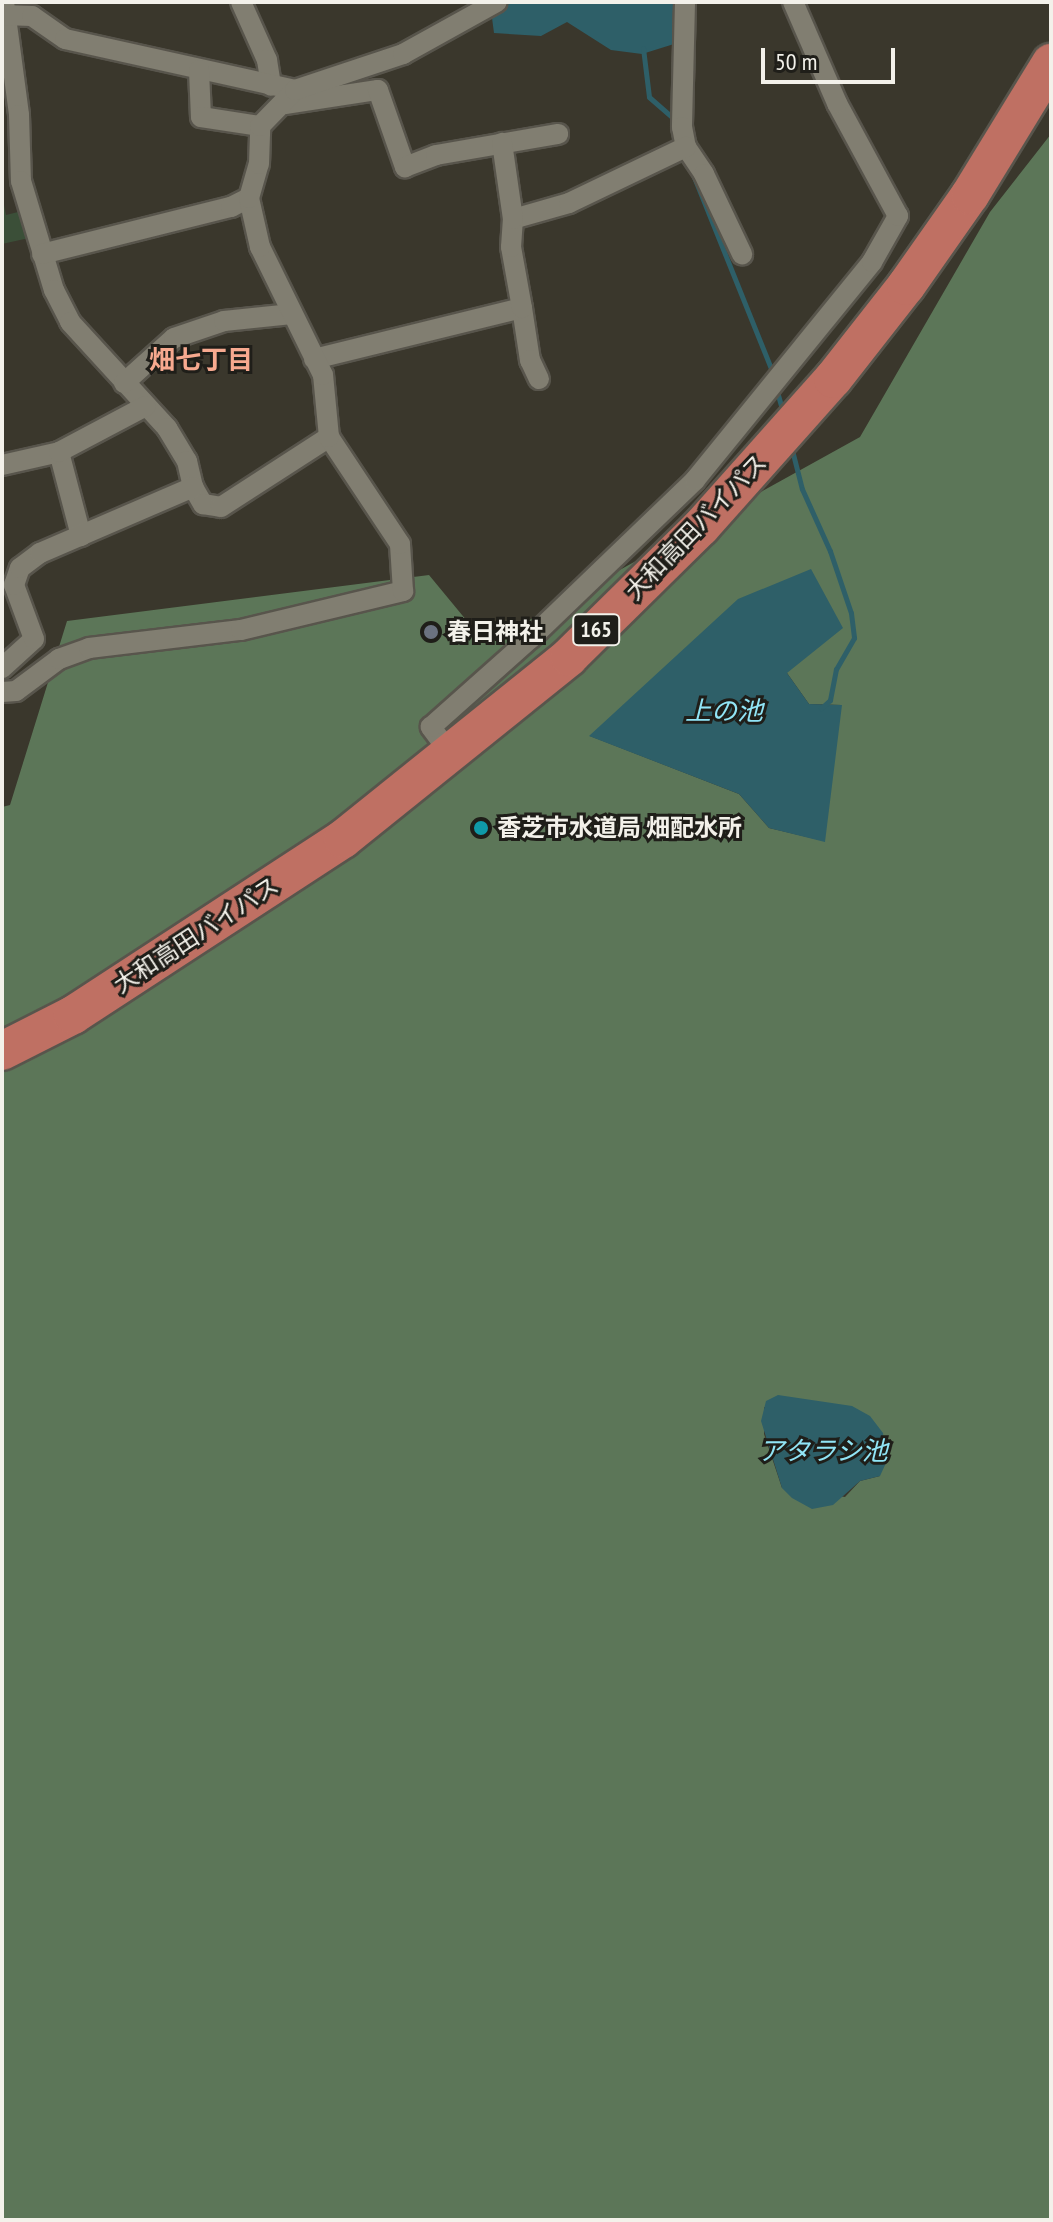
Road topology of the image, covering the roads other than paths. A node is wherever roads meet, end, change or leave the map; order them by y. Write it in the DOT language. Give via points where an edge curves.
graph roads {
  1 [pos="241,2"];
  2 [pos="497,2"];
  3 [pos="685,2"];
  4 [pos="793,2"];
  5 [pos="4,11"];
  6 [pos="1051,63"];
  7 [pos="199,70"];
  8 [pos="282,94"];
  9 [pos="11,116"];
  10 [pos="260,126"];
  11 [pos="558,134"];
  12 [pos="502,143"];
  13 [pos="686,147"];
  14 [pos="249,198"];
  15 [pos="513,219"];
  16 [pos="42,254"];
  17 [pos="742,254"];
  18 [pos="872,262"];
  19 [pos="906,286"];
  20 [pos="522,308"];
  21 [pos="292,314"];
  22 [pos="314,359"];
  23 [pos="539,379"];
  24 [pos="124,383"];
  25 [pos="146,406"];
  26 [pos="329,437"];
  27 [pos="59,452"];
  28 [pos="2,465"];
  29 [pos="193,487"];
  30 [pos="81,536"];
  31 [pos="2,668"];
  32 [pos="2,692"];
  33 [pos="451,754"];
  34 [pos="2,1051"];
  1 -- 8 [label="street"];
  2 -- 8 [label="street" via="403,54"];
  3 -- 13 [label="street"];
  4 -- 18 [label="street" via="837,103 898,216"];
  5 -- 7 [label="street" via="32,16 65,39"];
  5 -- 9 [label="street"];
  6 -- 19 [label="highway, 大和高田バイパス / 165" via="970,195"];
  7 -- 8 [label="street"];
  7 -- 10 [label="street" via="201,117"];
  8 -- 10 [label="street"];
  8 -- 12 [label="street" via="378,90 405,167 436,155"];
  9 -- 16 [label="street" via="21,181"];
  10 -- 14 [label="street" via="259,164"];
  11 -- 12 [label="street"];
  12 -- 15 [label="street"];
  13 -- 15 [label="street" via="569,203"];
  13 -- 17 [label="street"];
  14 -- 16 [label="street"];
  14 -- 21 [label="street" via="260,247"];
  15 -- 20 [label="street" via="511,247"];
  16 -- 24 [label="street" via="70,322"];
  18 -- 19 [label="street"];
  18 -- 33 [label="street" via="695,480 431,727"];
  19 -- 33 [label="highway, 大和高田バイパス / 165" via="833,379 701,527 569,657"];
  20 -- 22 [label="street"];
  20 -- 23 [label="street" via="530,360"];
  21 -- 22 [label="street"];
  21 -- 24 [label="street" via="224,321 174,338"];
  22 -- 26 [label="street" via="323,375"];
  24 -- 25 [label="street"];
  25 -- 27 [label="street"];
  25 -- 29 [label="street" via="187,461"];
  26 -- 29 [label="street" via="221,507 203,504"];
  26 -- 32 [label="street" via="400,544 403,591 241,630 89,648 59,659 16,691"];
  27 -- 28 [label="street"];
  27 -- 30 [label="street"];
  29 -- 30 [label="street"];
  30 -- 31 [label="street" via="20,568 14,585 34,639"];
  33 -- 34 [label="highway, 大和高田バイパス / 165" via="343,839 73,1015"];
}
